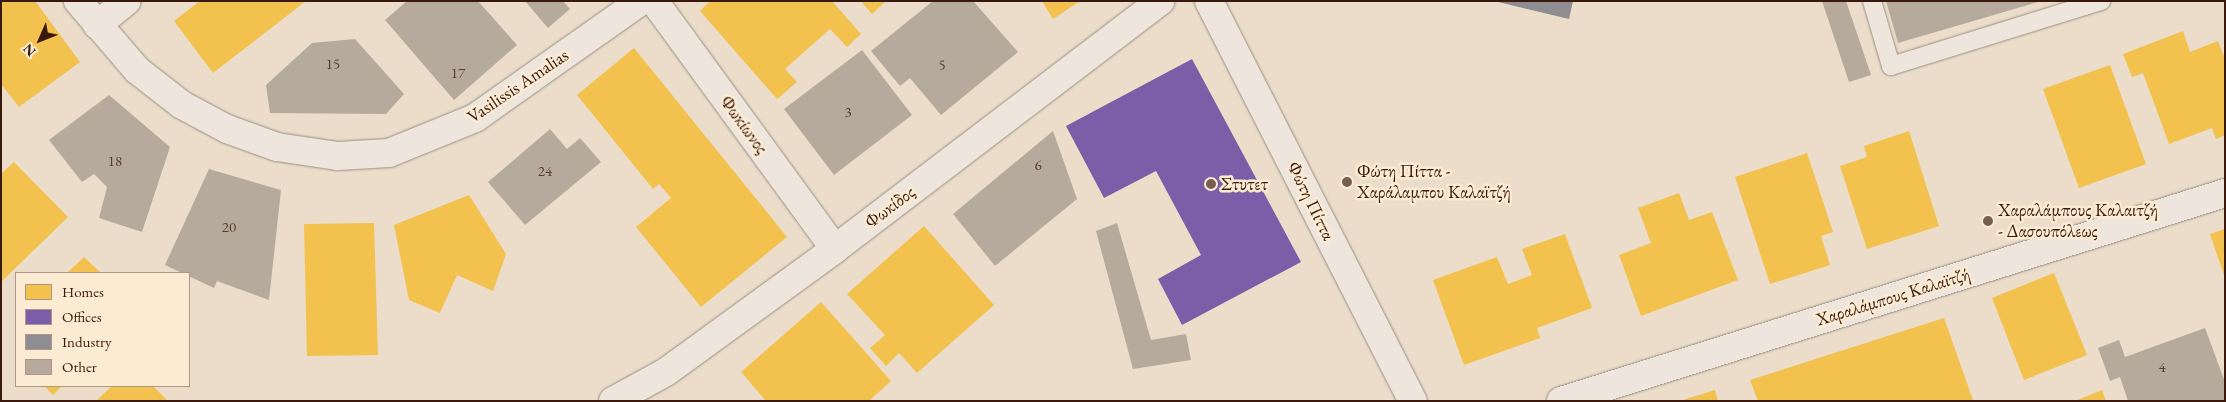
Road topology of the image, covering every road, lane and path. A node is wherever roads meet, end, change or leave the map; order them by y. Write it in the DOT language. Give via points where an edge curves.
graph roads {
  1 [pos="78,1"];
  2 [pos="127,1"];
  3 [pos="641,1"];
  4 [pos="654,1"];
  5 [pos="1160,1"];
  6 [pos="1209,1"];
  7 [pos="1872,1"];
  8 [pos="2101,1"];
  9 [pos="96,25"];
  10 [pos="2225,193"];
  11 [pos="835,249"];
  12 [pos="613,401"];
  13 [pos="1413,401"];
  14 [pos="1561,401"];
  1 -- 9 [label="street, Vasilissis Amalias"];
  2 -- 9 [label="street"];
  3 -- 9 [label="street, Vasilissis Amalias" via="475,118 388,153 338,156 277,147 227,129 182,105 137,70"];
  4 -- 11 [label="street, Φωκίωνος"];
  5 -- 11 [label="street, Φωκίδος"];
  6 -- 13 [label="street, Φώτη Πίττα"];
  7 -- 8 [label="lane" via="1891,66"];
  10 -- 14 [label="street, Χαραλάμπους Καλαϊτζή"];
  11 -- 12 [label="street, Φωκίδος" via="666,372"];
}
